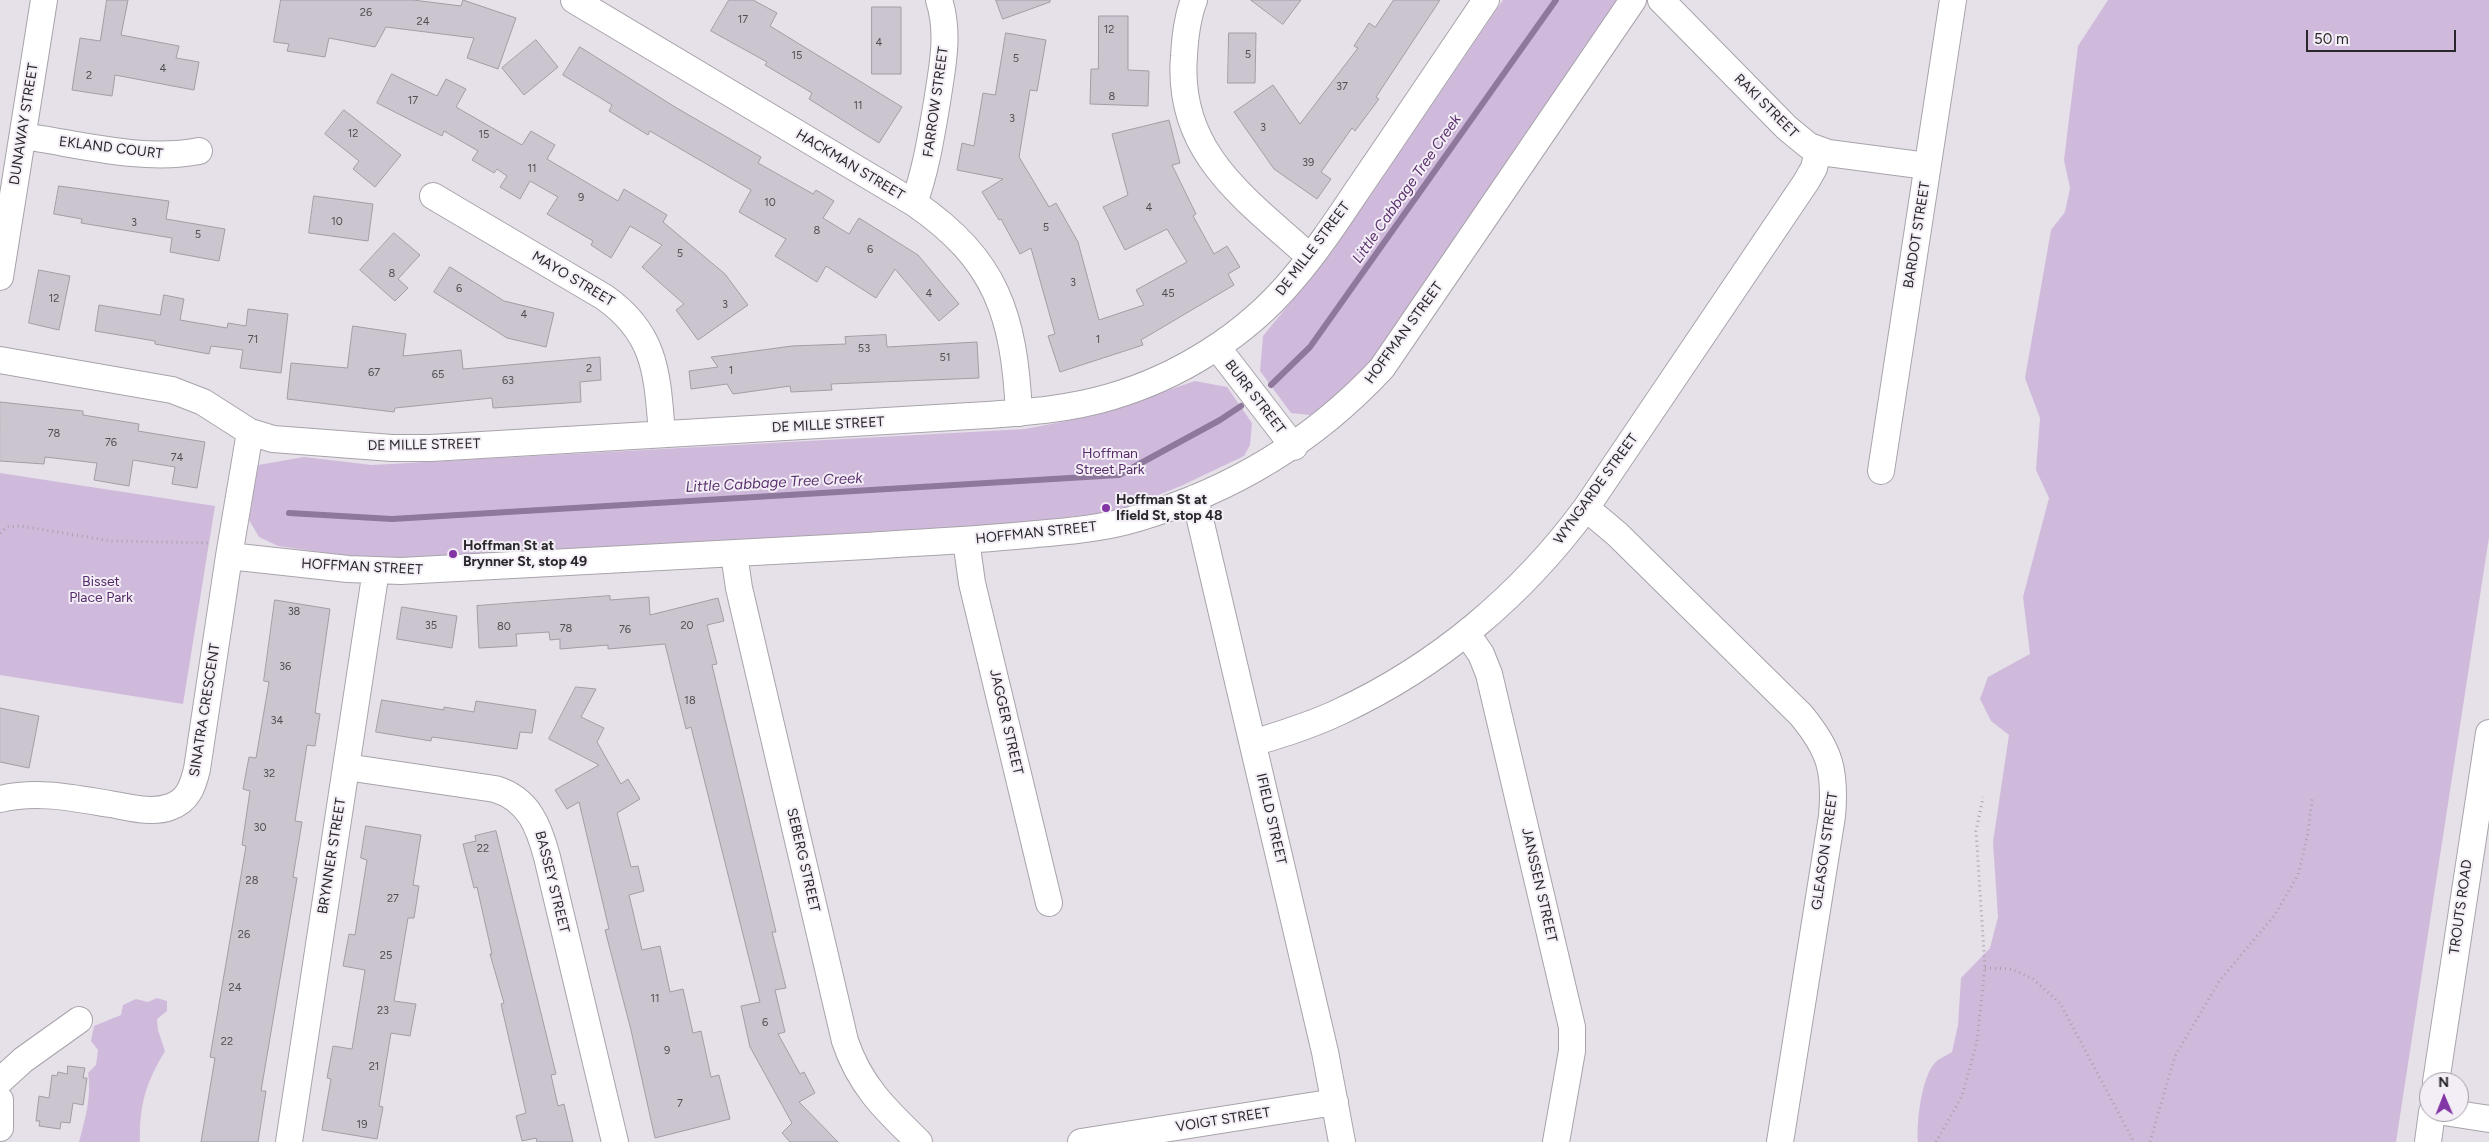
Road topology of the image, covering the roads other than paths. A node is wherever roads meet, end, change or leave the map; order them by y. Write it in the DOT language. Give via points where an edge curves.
graph roads {
  1 [pos="44,0"];
  2 [pos="574,0"];
  3 [pos="939,0"];
  4 [pos="1194,0"];
  5 [pos="1486,0"];
  6 [pos="1633,0"];
  7 [pos="1661,0"];
  8 [pos="1953,0"];
  9 [pos="23,136"];
  10 [pos="1818,150"];
  11 [pos="199,151"];
  12 [pos="1928,166"];
  13 [pos="433,196"];
  14 [pos="914,203"];
  15 [pos="1310,258"];
  16 [pos="0,277"];
  17 [pos="1217,347"];
  18 [pos="0,360"];
  19 [pos="1019,413"];
  20 [pos="250,432"];
  21 [pos="662,434"];
  22 [pos="1294,447"];
  23 [pos="1881,470"];
  24 [pos="1195,498"];
  25 [pos="1586,508"];
  26 [pos="966,540"];
  27 [pos="222,550"];
  28 [pos="734,554"];
  29 [pos="376,570"];
  30 [pos="1467,634"];
  31 [pos="2489,733"];
  32 [pos="1253,743"];
  33 [pos="346,767"];
  34 [pos="0,799"];
  35 [pos="1049,903"];
  36 [pos="79,1020"];
  37 [pos="2437,1072"];
  38 [pos="0,1081"];
  39 [pos="0,1100"];
  40 [pos="1335,1102"];
  41 [pos="2469,1116"];
  42 [pos="2489,1119"];
  43 [pos="2431,1122"];
  44 [pos="0,1128"];
  45 [pos="289,1142"];
  46 [pos="615,1142"];
  47 [pos="919,1142"];
  48 [pos="1081,1142"];
  49 [pos="1342,1142"];
  50 [pos="1556,1142"];
  51 [pos="1780,1142"];
  52 [pos="2428,1142"];
  1 -- 9 [label="street, DUNAWAY STREET"];
  2 -- 14 [label="street, HACKMAN STREET"];
  3 -- 14 [label="street, FARROW STREET" via="945,22 943,61 927,164"];
  4 -- 15 [label="street" via="1186,30 1183,71 1187,109 1194,130 1213,165 1233,188"];
  5 -- 15 [label="street, DE MILLE STREET"];
  6 -- 22 [label="street, HOFFMAN STREET" via="1382,368 1356,396"];
  7 -- 10 [label="street, RAKI STREET" via="1787,128"];
  8 -- 12 [label="street, BARDOT STREET"];
  9 -- 11 [label="street, EKLAND COURT" via="149,155"];
  9 -- 16 [label="street, DUNAWAY STREET"];
  10 -- 12 [label="street, RAKI STREET"];
  10 -- 25 [label="street, WYNGARDE STREET" via="1814,168 1806,182"];
  12 -- 23 [label="street, BARDOT STREET"];
  13 -- 21 [label="street, MAYO STREET" via="604,297 628,317 652,355"];
  14 -- 19 [label="street, HACKMAN STREET" via="960,238 988,275 1005,314"];
  15 -- 17 [label="street, DE MILLE STREET" via="1270,304"];
  17 -- 19 [label="street, DE MILLE STREET" via="1183,366 1111,397 1076,406"];
  17 -- 22 [label="street, BURR STREET"];
  18 -- 20 [label="street, DE MILLE STREET" via="172,390 203,402"];
  19 -- 21 [label="street, DE MILLE STREET"];
  20 -- 21 [label="street, DE MILLE STREET" via="278,440 392,448"];
  20 -- 27 [label="street, SINATRA CRESCENT"];
  22 -- 24 [label="street, HOFFMAN STREET"];
  24 -- 26 [label="street, HOFFMAN STREET" via="1108,525"];
  24 -- 32 [label="street, IFIELD STREET"];
  25 -- 30 [label="street, WYNGARDE STREET" via="1556,546 1504,601"];
  25 -- 51 [label="street, GLEASON STREET" via="1617,534 1801,715 1816,734 1831,763 1832,816"];
  26 -- 28 [label="street, HOFFMAN STREET"];
  26 -- 35 [label="street, JAGGER STREET" via="972,583"];
  27 -- 29 [label="street, HOFFMAN STREET"];
  27 -- 34 [label="street, SINATRA CRESCENT" via="197,769 187,796 171,807 150,810 50,795"];
  28 -- 29 [label="street, HOFFMAN STREET"];
  28 -- 47 [label="street, SEBERG STREET" via="739,588 845,1041 866,1087"];
  29 -- 33 [label="street, BRYNNER STREET"];
  30 -- 32 [label="street, WYNGARDE STREET" via="1433,659 1364,700 1305,726"];
  30 -- 50 [label="street, JANSSEN STREET" via="1481,654 1489,674 1572,1027 1572,1051"];
  31 -- 37 [label="street, TROUTS ROAD"];
  32 -- 40 [label="street, IFIELD STREET"];
  33 -- 45 [label="street, BRYNNER STREET"];
  33 -- 46 [label="street, BASSEY STREET" via="495,789 515,798 537,823"];
  36 -- 38 [label="street" via="23,1060"];
  39 -- 44 [label="street"];
  40 -- 48 [label="street, VOIGT STREET"];
  40 -- 49 [label="street, IFIELD STREET"];
  41 -- 42 [label="street"];
  43 -- 52 [label="street"];
}
